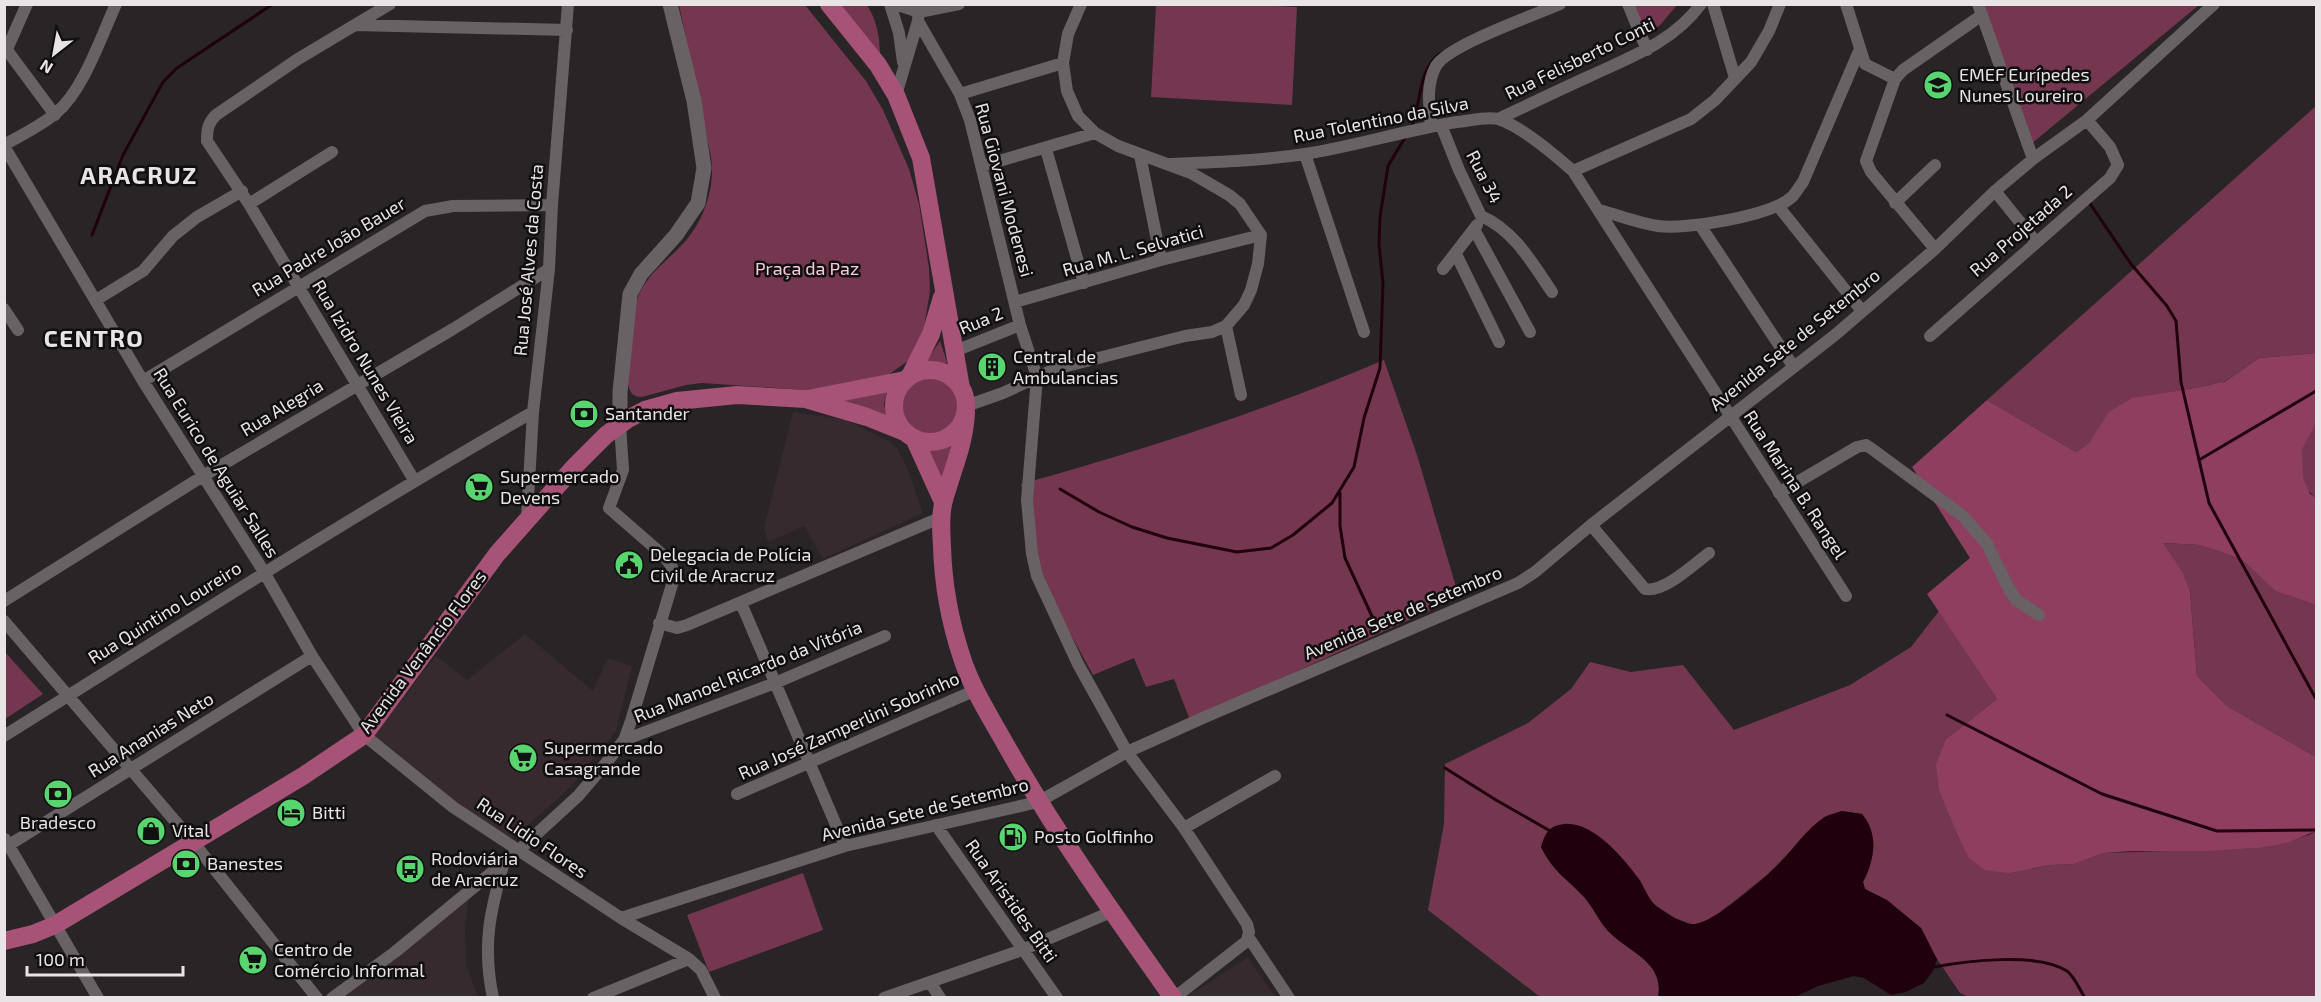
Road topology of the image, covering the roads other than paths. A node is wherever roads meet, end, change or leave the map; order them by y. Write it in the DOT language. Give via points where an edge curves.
graph roads {
  1 [pos="27,4"];
  2 [pos="116,4"];
  3 [pos="390,4"];
  4 [pos="568,4"];
  5 [pos="670,4"];
  6 [pos="829,4"];
  7 [pos="890,4"];
  8 [pos="895,4"];
  9 [pos="959,4"];
  10 [pos="1081,4"];
  11 [pos="1560,4"];
  12 [pos="1628,4"];
  13 [pos="1701,4"];
  14 [pos="1713,4"];
  15 [pos="1780,4"];
  16 [pos="2214,4"];
  17 [pos="1849,8"];
  18 [pos="1980,10"];
  19 [pos="919,13"];
  20 [pos="354,25"];
  21 [pos="567,30"];
  22 [pos="6,47"];
  23 [pos="1647,50"];
  24 [pos="1859,51"];
  25 [pos="1063,63"];
  26 [pos="904,65"];
  27 [pos="1735,78"];
  28 [pos="1895,79"];
  29 [pos="960,94"];
  30 [pos="896,95"];
  31 [pos="55,115"];
  32 [pos="1498,119"];
  33 [pos="2087,120"];
  34 [pos="1436,125"];
  35 [pos="1095,133"];
  36 [pos="4,146"];
  37 [pos="1047,149"];
  38 [pos="332,152"];
  39 [pos="1305,154"];
  40 [pos="1140,155"];
  41 [pos="2033,159"];
  42 [pos="1168,164"];
  43 [pos="1935,165"];
  44 [pos="982,166"];
  45 [pos="1573,171"];
  46 [pos="242,191"];
  47 [pos="1995,191"];
  48 [pos="1895,203"];
  49 [pos="249,204"];
  50 [pos="552,205"];
  51 [pos="1778,206"];
  52 [pos="1599,210"];
  53 [pos="1481,216"];
  54 [pos="1700,225"];
  55 [pos="1475,231"];
  56 [pos="1261,235"];
  57 [pos="2036,242"];
  58 [pos="1935,249"];
  59 [pos="1456,254"];
  60 [pos="1161,260"];
  61 [pos="549,269"];
  62 [pos="1443,269"];
  63 [pos="1084,283"];
  64 [pos="299,286"];
  65 [pos="1552,292"];
  66 [pos="944,293"];
  67 [pos="96,300"];
  68 [pos="1015,302"];
  69 [pos="1862,311"];
  70 [pos="6,314"];
  71 [pos="1020,325"];
  72 [pos="1226,326"];
  73 [pos="18,330"];
  74 [pos="1364,332"];
  75 [pos="1530,332"];
  76 [pos="1930,336"];
  77 [pos="1499,342"];
  78 [pos="955,351"];
  79 [pos="1793,366"];
  80 [pos="1037,377"];
  81 [pos="907,378"];
  82 [pos="142,381"];
  83 [pos="358,383"];
  84 [pos="962,388"];
  85 [pos="1241,395"];
  86 [pos="806,399"];
  87 [pos="966,409"];
  88 [pos="533,412"];
  89 [pos="1729,416"];
  90 [pos="620,425"];
  91 [pos="911,436"];
  92 [pos="203,476"];
  93 [pos="414,480"];
  94 [pos="1779,493"];
  95 [pos="943,510"];
  96 [pos="528,518"];
  97 [pos="1591,525"];
  98 [pos="1709,553"];
  99 [pos="264,572"];
  100 [pos="1846,596"];
  101 [pos="4,601"];
  102 [pos="741,603"];
  103 [pos="2039,615"];
  104 [pos="4,621"];
  105 [pos="659,623"];
  106 [pos="885,636"];
  107 [pos="312,656"];
  108 [pos="775,683"];
  109 [pos="976,690"];
  110 [pos="68,696"];
  111 [pos="364,735"];
  112 [pos="4,736"];
  113 [pos="624,740"];
  114 [pos="1127,752"];
  115 [pos="811,763"];
  116 [pos="131,769"];
  117 [pos="1275,776"];
  118 [pos="737,794"];
  119 [pos="1038,802"];
  120 [pos="936,825"];
  121 [pos="1184,828"];
  122 [pos="7,842"];
  123 [pos="193,842"];
  124 [pos="845,846"];
  125 [pos="518,851"];
  126 [pos="504,862"];
  127 [pos="1111,912"];
  128 [pos="621,918"];
  129 [pos="55,925"];
  130 [pos="1249,938"];
  131 [pos="4,941"];
  132 [pos="1023,950"];
  133 [pos="689,959"];
  134 [pos="930,982"];
  135 [pos="98,998"];
  136 [pos="317,998"];
  137 [pos="332,998"];
  138 [pos="493,998"];
  139 [pos="593,998"];
  140 [pos="715,998"];
  141 [pos="884,998"];
  142 [pos="940,998"];
  143 [pos="1057,998"];
  144 [pos="1174,998"];
  145 [pos="1289,998"];
  1 -- 22 [label="street"];
  2 -- 31 [label="street" via="76,91"];
  3 -- 20 [label="street"];
  4 -- 21 [label="street, Rua José Alves da Costa"];
  5 -- 90 [label="street" via="694,101 705,168 698,203 641,274 630,294"];
  6 -- 30 [label="main road" via="878,65"];
  7 -- 26 [label="street"];
  8 -- 19 [label="street"];
  9 -- 19 [label="street"];
  10 -- 25 [label="street" via="1068,34"];
  11 -- 34 [label="street, Rua 34" via="1469,43 1437,64 1429,104"];
  12 -- 23 [label="street"];
  13 -- 23 [label="street, Rua Felisberto Conti" via="1675,33"];
  14 -- 27 [label="street"];
  15 -- 27 [label="street" via="1761,47"];
  16 -- 33 [label="street, Avenida Sete de Setembro"];
  17 -- 24 [label="street"];
  18 -- 28 [label="street"];
  18 -- 41 [label="street"];
  19 -- 26 [label="street"];
  19 -- 29 [label="street, Rua Giovani Modenesi"];
  20 -- 21 [label="street"];
  20 -- 46 [label="street, Rua Izidro Nunes Vieira" via="209,122 207,141"];
  21 -- 50 [label="street, Rua José Alves da Costa"];
  22 -- 31 [label="street"];
  23 -- 32 [label="street, Rua Felisberto Conti"];
  24 -- 28 [label="street" via="1869,68"];
  24 -- 51 [label="street" via="1803,182 1791,198"];
  25 -- 29 [label="street"];
  25 -- 35 [label="street" via="1067,91 1078,116"];
  26 -- 30 [label="street"];
  27 -- 45 [label="street" via="1691,119"];
  28 -- 48 [label="street" via="1866,161"];
  29 -- 44 [label="street, Rua Giovani Modenesi"];
  30 -- 66 [label="main road" via="921,158"];
  31 -- 36 [label="street"];
  32 -- 34 [label="street, Rua Tolentino da Silva"];
  32 -- 45 [label="street" via="1553,153"];
  33 -- 41 [label="street, Avenida Sete de Setembro"];
  33 -- 57 [label="street, Rua Projetada 2" via="2110,147 2118,165 2110,178"];
  34 -- 39 [label="street, Rua Tolentino da Silva"];
  34 -- 53 [label="street, Rua 34"];
  35 -- 37 [label="street"];
  35 -- 40 [label="street"];
  36 -- 67 [label="street, Rua Eurico de Aguiar Salles"];
  37 -- 44 [label="street"];
  37 -- 63 [label="street"];
  38 -- 49 [label="street"];
  39 -- 42 [label="street, Rua Tolentino da Silva"];
  39 -- 74 [label="street"];
  40 -- 42 [label="street"];
  40 -- 60 [label="street"];
  41 -- 47 [label="street, Avenida Sete de Setembro"];
  42 -- 56 [label="street" via="1191,172 1229,195 1250,216"];
  43 -- 48 [label="street"];
  44 -- 68 [label="street, Rua Giovani Modenesi"];
  45 -- 52 [label="street"];
  46 -- 49 [label="street, Rua Izidro Nunes Vieira"];
  46 -- 67 [label="street" via="197,217 173,236 143,271"];
  47 -- 57 [label="street"];
  47 -- 58 [label="street, Avenida Sete de Setembro"];
  48 -- 58 [label="street"];
  49 -- 64 [label="street, Rua Izidro Nunes Vieira"];
  50 -- 61 [label="street, Rua José Alves da Costa"];
  50 -- 64 [label="street, Rua Padre João Bauer" via="453,206 425,212"];
  51 -- 54 [label="street"];
  51 -- 69 [label="street"];
  52 -- 54 [label="street" via="1658,226"];
  52 -- 89 [label="street, Rua Marina B. Rangel"];
  53 -- 55 [label="street"];
  53 -- 65 [label="street, Rua 34" via="1506,232"];
  54 -- 79 [label="street"];
  55 -- 59 [label="street"];
  55 -- 75 [label="street"];
  56 -- 60 [label="street, Rua M. L. Selvatici"];
  56 -- 72 [label="street" via="1251,290 1245,305"];
  57 -- 76 [label="street, Rua Projetada 2"];
  58 -- 69 [label="street, Avenida Sete de Setembro"];
  59 -- 62 [label="street"];
  59 -- 77 [label="street"];
  60 -- 63 [label="street, Rua M. L. Selvatici"];
  61 -- 83 [label="street, Rua Alegria"];
  61 -- 88 [label="street, Rua José Alves da Costa"];
  63 -- 68 [label="street, Rua M. L. Selvatici"];
  64 -- 82 [label="street, Rua Padre João Bauer"];
  64 -- 83 [label="street, Rua Izidro Nunes Vieira"];
  66 -- 78 [label="main road"];
  66 -- 81 [label="main road" via="932,334"];
  67 -- 82 [label="street, Rua Eurico de Aguiar Salles"];
  68 -- 71 [label="street, Rua Giovani Modenesi"];
  69 -- 79 [label="street, Avenida Sete de Setembro"];
  70 -- 73 [label="street"];
  71 -- 78 [label="street, Rua 2"];
  71 -- 80 [label="street, Rua Giovani Modenesi"];
  72 -- 80 [label="street" via="1055,369"];
  72 -- 85 [label="street"];
  78 -- 84 [label="main road"];
  79 -- 89 [label="street, Avenida Sete de Setembro"];
  80 -- 87 [label="street"];
  80 -- 114 [label="street" via="1027,500 1037,576 1058,624"];
  81 -- 84 [label="main road" via="923,370 938,371 952,377"];
  81 -- 86 [label="main road"];
  81 -- 91 [label="main road" via="895,397 894,407 900,426"];
  82 -- 92 [label="street, Rua Eurico de Aguiar Salles"];
  83 -- 92 [label="street, Rua Alegria"];
  83 -- 93 [label="street, Rua Izidro Nunes Vieira"];
  84 -- 87 [label="main road"];
  86 -- 90 [label="main road, Avenida Venâncio Flores" via="706,396 658,405"];
  86 -- 91 [label="main road" via="867,417"];
  87 -- 91 [label="main road" via="956,432 943,440 929,442"];
  87 -- 95 [label="main road" via="965,433"];
  88 -- 93 [label="street, Rua Quintino Loureiro"];
  88 -- 96 [label="street, Rua José Alves da Costa"];
  89 -- 94 [label="street, Rua Marina B. Rangel"];
  89 -- 97 [label="street, Avenida Sete de Setembro"];
  90 -- 96 [label="main road, Avenida Venâncio Flores"];
  90 -- 105 [label="street" via="623,470 609,508 672,567 674,578"];
  91 -- 95 [label="main road"];
  92 -- 99 [label="street, Rua Eurico de Aguiar Salles"];
  92 -- 101 [label="street, Rua Alegria"];
  93 -- 99 [label="street, Rua Quintino Loureiro"];
  94 -- 100 [label="street, Rua Marina B. Rangel"];
  94 -- 103 [label="street" via="1845,452 1857,447 1872,448 1963,516 1987,544 2016,600"];
  95 -- 102 [label="street"];
  95 -- 109 [label="main road" via="944,571 950,610 962,658"];
  96 -- 111 [label="main road, Avenida Venâncio Flores" via="475,582"];
  97 -- 98 [label="street" via="1645,590 1662,587"];
  97 -- 114 [label="street, Avenida Sete de Setembro" via="1535,572 1501,592"];
  99 -- 107 [label="street, Rua Eurico de Aguiar Salles"];
  99 -- 110 [label="street, Rua Quintino Loureiro"];
  102 -- 105 [label="street" via="687,625"];
  102 -- 108 [label="street"];
  104 -- 110 [label="street"];
  105 -- 113 [label="street"];
  106 -- 108 [label="street, Rua Manoel Ricardo da Vitória"];
  107 -- 111 [label="street, Rua Eurico de Aguiar Salles"];
  107 -- 116 [label="street, Rua Ananias Neto"];
  108 -- 113 [label="street, Rua Manoel Ricardo da Vitória"];
  108 -- 115 [label="street"];
  109 -- 115 [label="street, Rua José Zamperlini Sobrinho"];
  109 -- 119 [label="main road"];
  110 -- 112 [label="street, Rua Quintino Loureiro"];
  110 -- 116 [label="street"];
  111 -- 123 [label="main road, Avenida Venâncio Flores"];
  111 -- 125 [label="street, Rua Lidio Flores" via="453,807"];
  113 -- 125 [label="street" via="578,796"];
  114 -- 119 [label="street, Avenida Sete de Setembro"];
  114 -- 121 [label="street"];
  115 -- 118 [label="street, Rua José Zamperlini Sobrinho"];
  115 -- 124 [label="street"];
  116 -- 122 [label="street, Rua Ananias Neto"];
  116 -- 123 [label="street"];
  117 -- 121 [label="street"];
  119 -- 120 [label="street, Avenida Sete de Setembro"];
  119 -- 127 [label="main road"];
  120 -- 124 [label="street, Avenida Sete de Setembro"];
  120 -- 132 [label="street, Rua Aristides Bitti"];
  121 -- 130 [label="street" via="1247,924"];
  122 -- 129 [label="street"];
  123 -- 129 [label="main road, Avenida Venâncio Flores"];
  123 -- 136 [label="street"];
  124 -- 128 [label="street, Avenida Sete de Setembro"];
  125 -- 126 [label="street"];
  125 -- 128 [label="street, Rua Lidio Flores"];
  126 -- 137 [label="street"];
  126 -- 138 [label="street" via="489,915 488,965"];
  127 -- 132 [label="street"];
  127 -- 144 [label="main road"];
  128 -- 133 [label="street, Rua Lidio Flores"];
  129 -- 131 [label="main road, Avenida Venâncio Flores"];
  129 -- 135 [label="street"];
  130 -- 144 [label="street"];
  130 -- 145 [label="street"];
  132 -- 134 [label="street"];
  132 -- 143 [label="street, Rua Aristides Bitti"];
  133 -- 139 [label="street"];
  133 -- 140 [label="street" via="701,970"];
  134 -- 141 [label="street"];
  134 -- 142 [label="street"];
}
